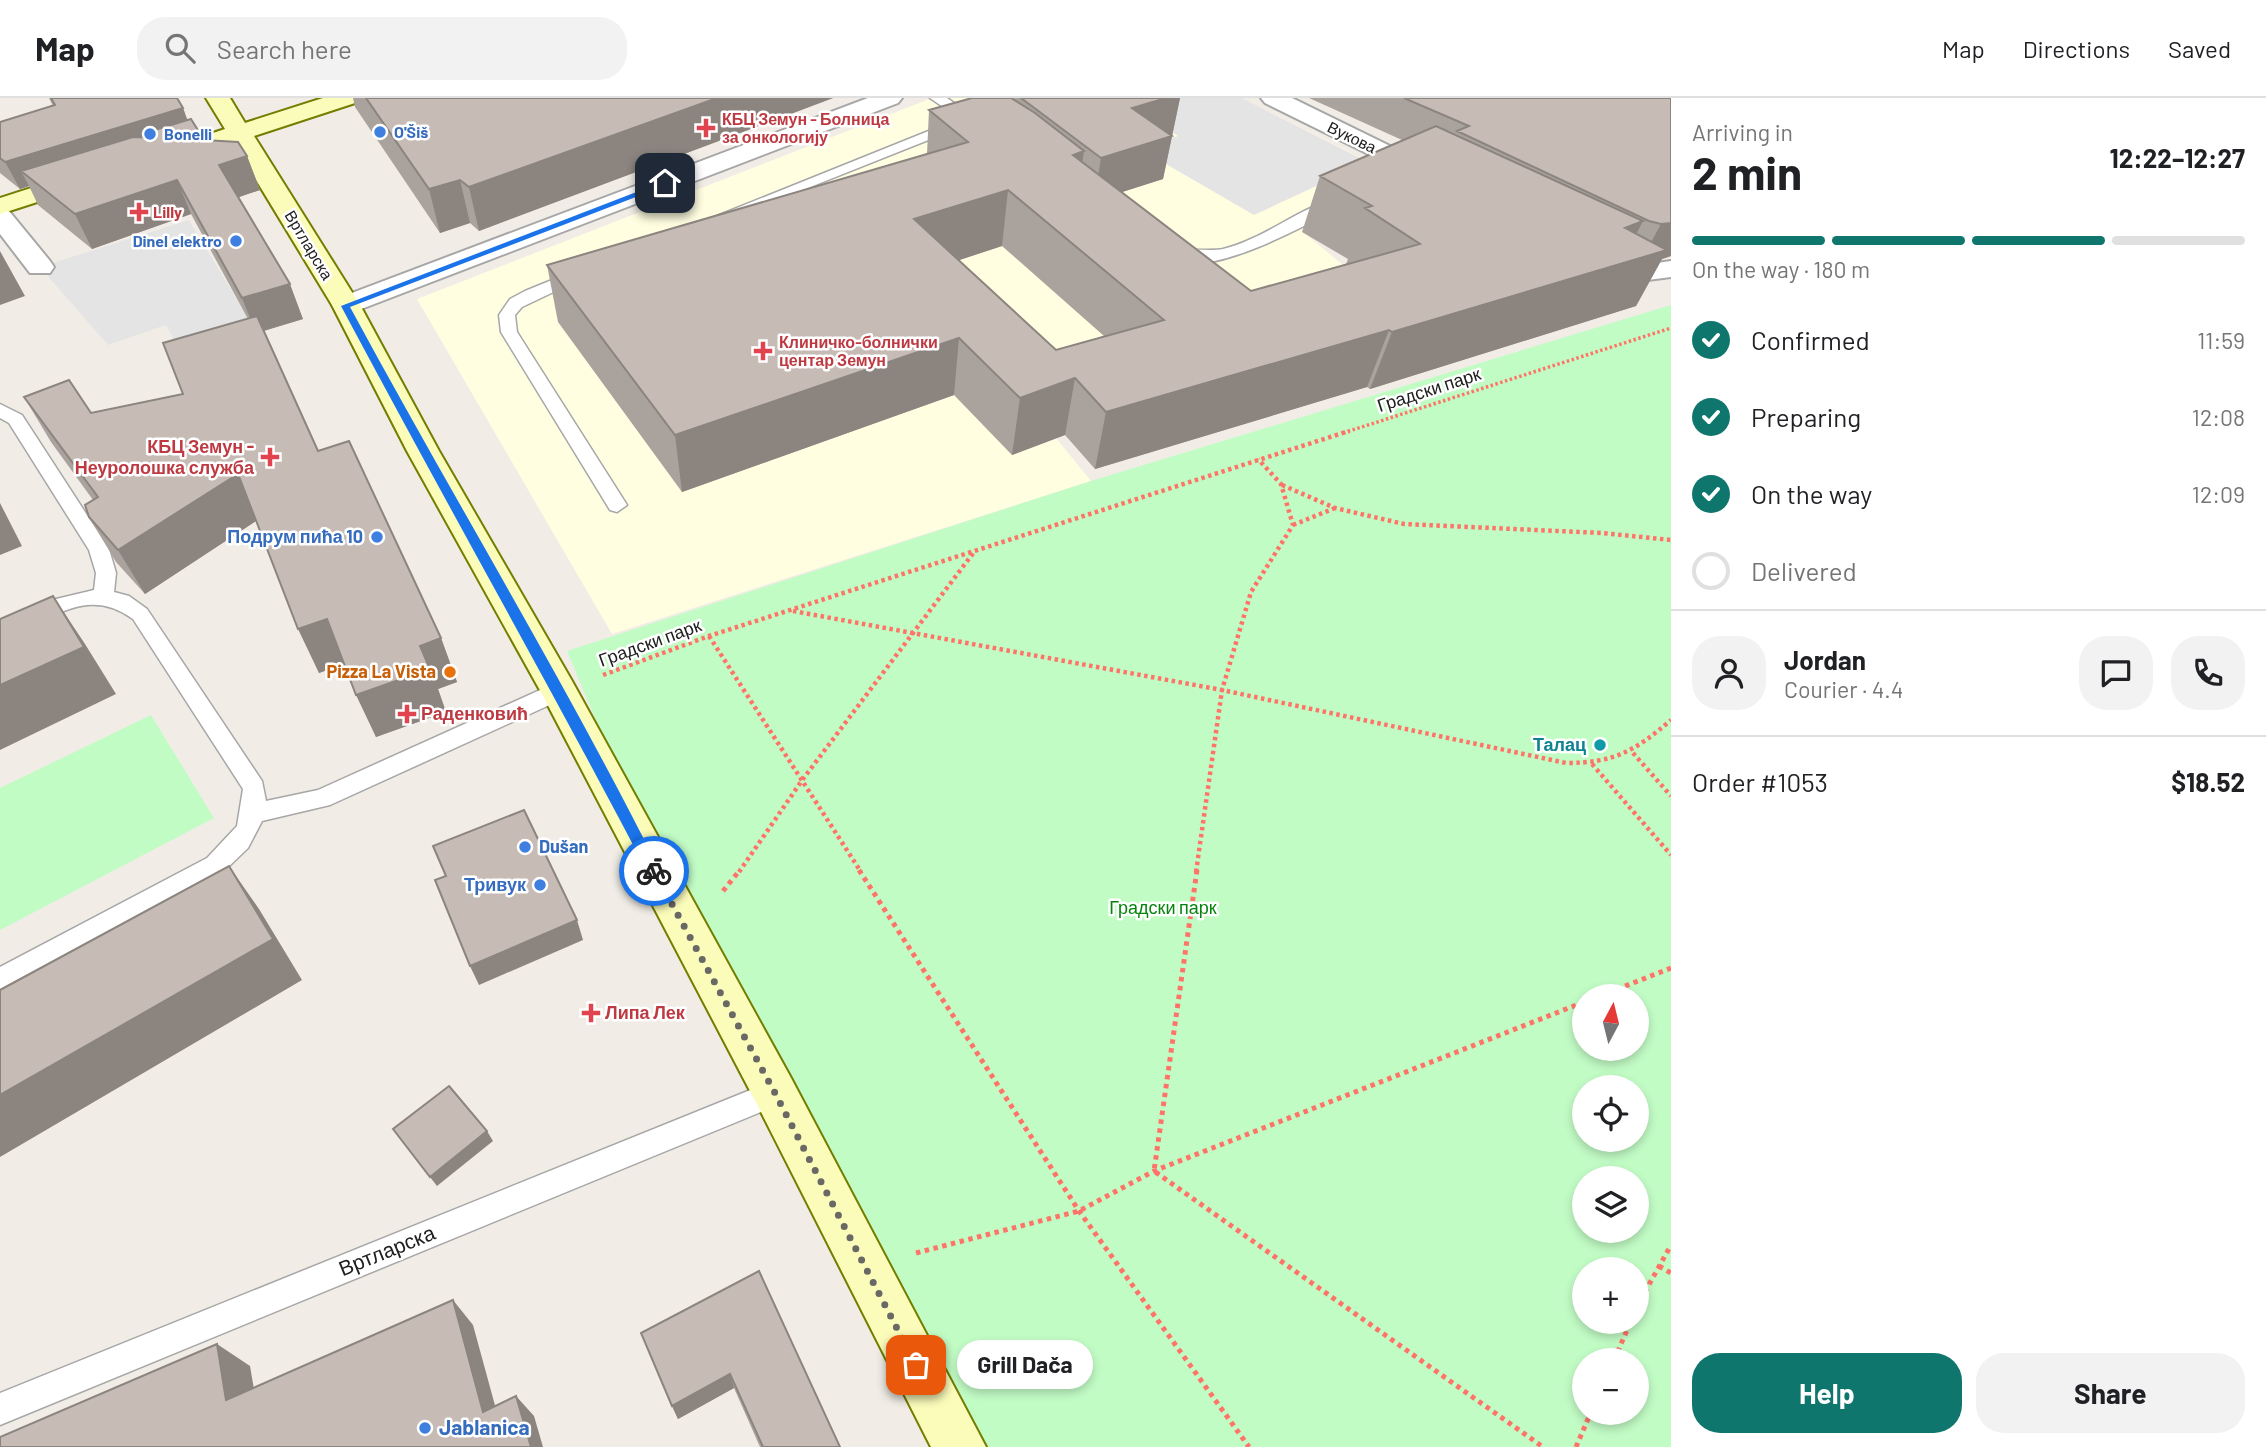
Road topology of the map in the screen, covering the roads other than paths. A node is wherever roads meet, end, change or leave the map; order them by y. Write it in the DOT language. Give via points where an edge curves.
graph roads {
  1 [pos="218,98"];
  2 [pos="347,98"];
  3 [pos="890,98"];
  4 [pos="937,98"];
  5 [pos="1273,98"];
  6 [pos="969,119"];
  7 [pos="240,132"];
  8 [pos="991,134"];
  9 [pos="192,147"];
  10 [pos="108,171"];
  11 [pos="1449,185"];
  12 [pos="1351,197"];
  13 [pos="0,206"];
  14 [pos="0,217"];
  15 [pos="712,222"];
  16 [pos="1583,250"];
  17 [pos="1158,253"];
  18 [pos="40,267"];
  19 [pos="596,268"];
  20 [pos="1671,269"];
  21 [pos="346,306"];
  22 [pos="0,410"];
  23 [pos="617,505"];
  24 [pos="103,597"];
  25 [pos="0,632"];
  26 [pos="559,691"];
  27 [pos="254,813"];
  28 [pos="0,980"];
  29 [pos="775,1093"];
  30 [pos="0,1409"];
  31 [pos="959,1447"];
  1 -- 7 [label="main road, Вртларска"];
  2 -- 7 [label="main road"];
  3 -- 21 [label="street"];
  4 -- 6 [label="lane"];
  5 -- 11 [label="street, Вукова" via="1404,171"];
  6 -- 8 [label="lane"];
  6 -- 15 [label="lane"];
  7 -- 9 [label="main road"];
  7 -- 21 [label="main road, Вртларска"];
  10 -- 13 [label="main road"];
  12 -- 17 [label="lane" via="1214,257"];
  14 -- 18 [label="street"];
  16 -- 20 [label="street" via="1640,273"];
  19 -- 23 [label="lane" via="531,293 507,315 509,332"];
  21 -- 26 [label="main road, Вртларска"];
  22 -- 24 [label="lane" via="16,419 99,549 106,573"];
  24 -- 25 [label="lane" via="76,600"];
  24 -- 27 [label="lane" via="122,601 140,614 254,788"];
  26 -- 27 [label="lane" via="322,798"];
  26 -- 29 [label="main road, Вртларска"];
  27 -- 28 [label="lane" via="251,827 237,847 215,865"];
  29 -- 30 [label="lane, Вртларска"];
  29 -- 31 [label="main road, Вртларска"];
}
